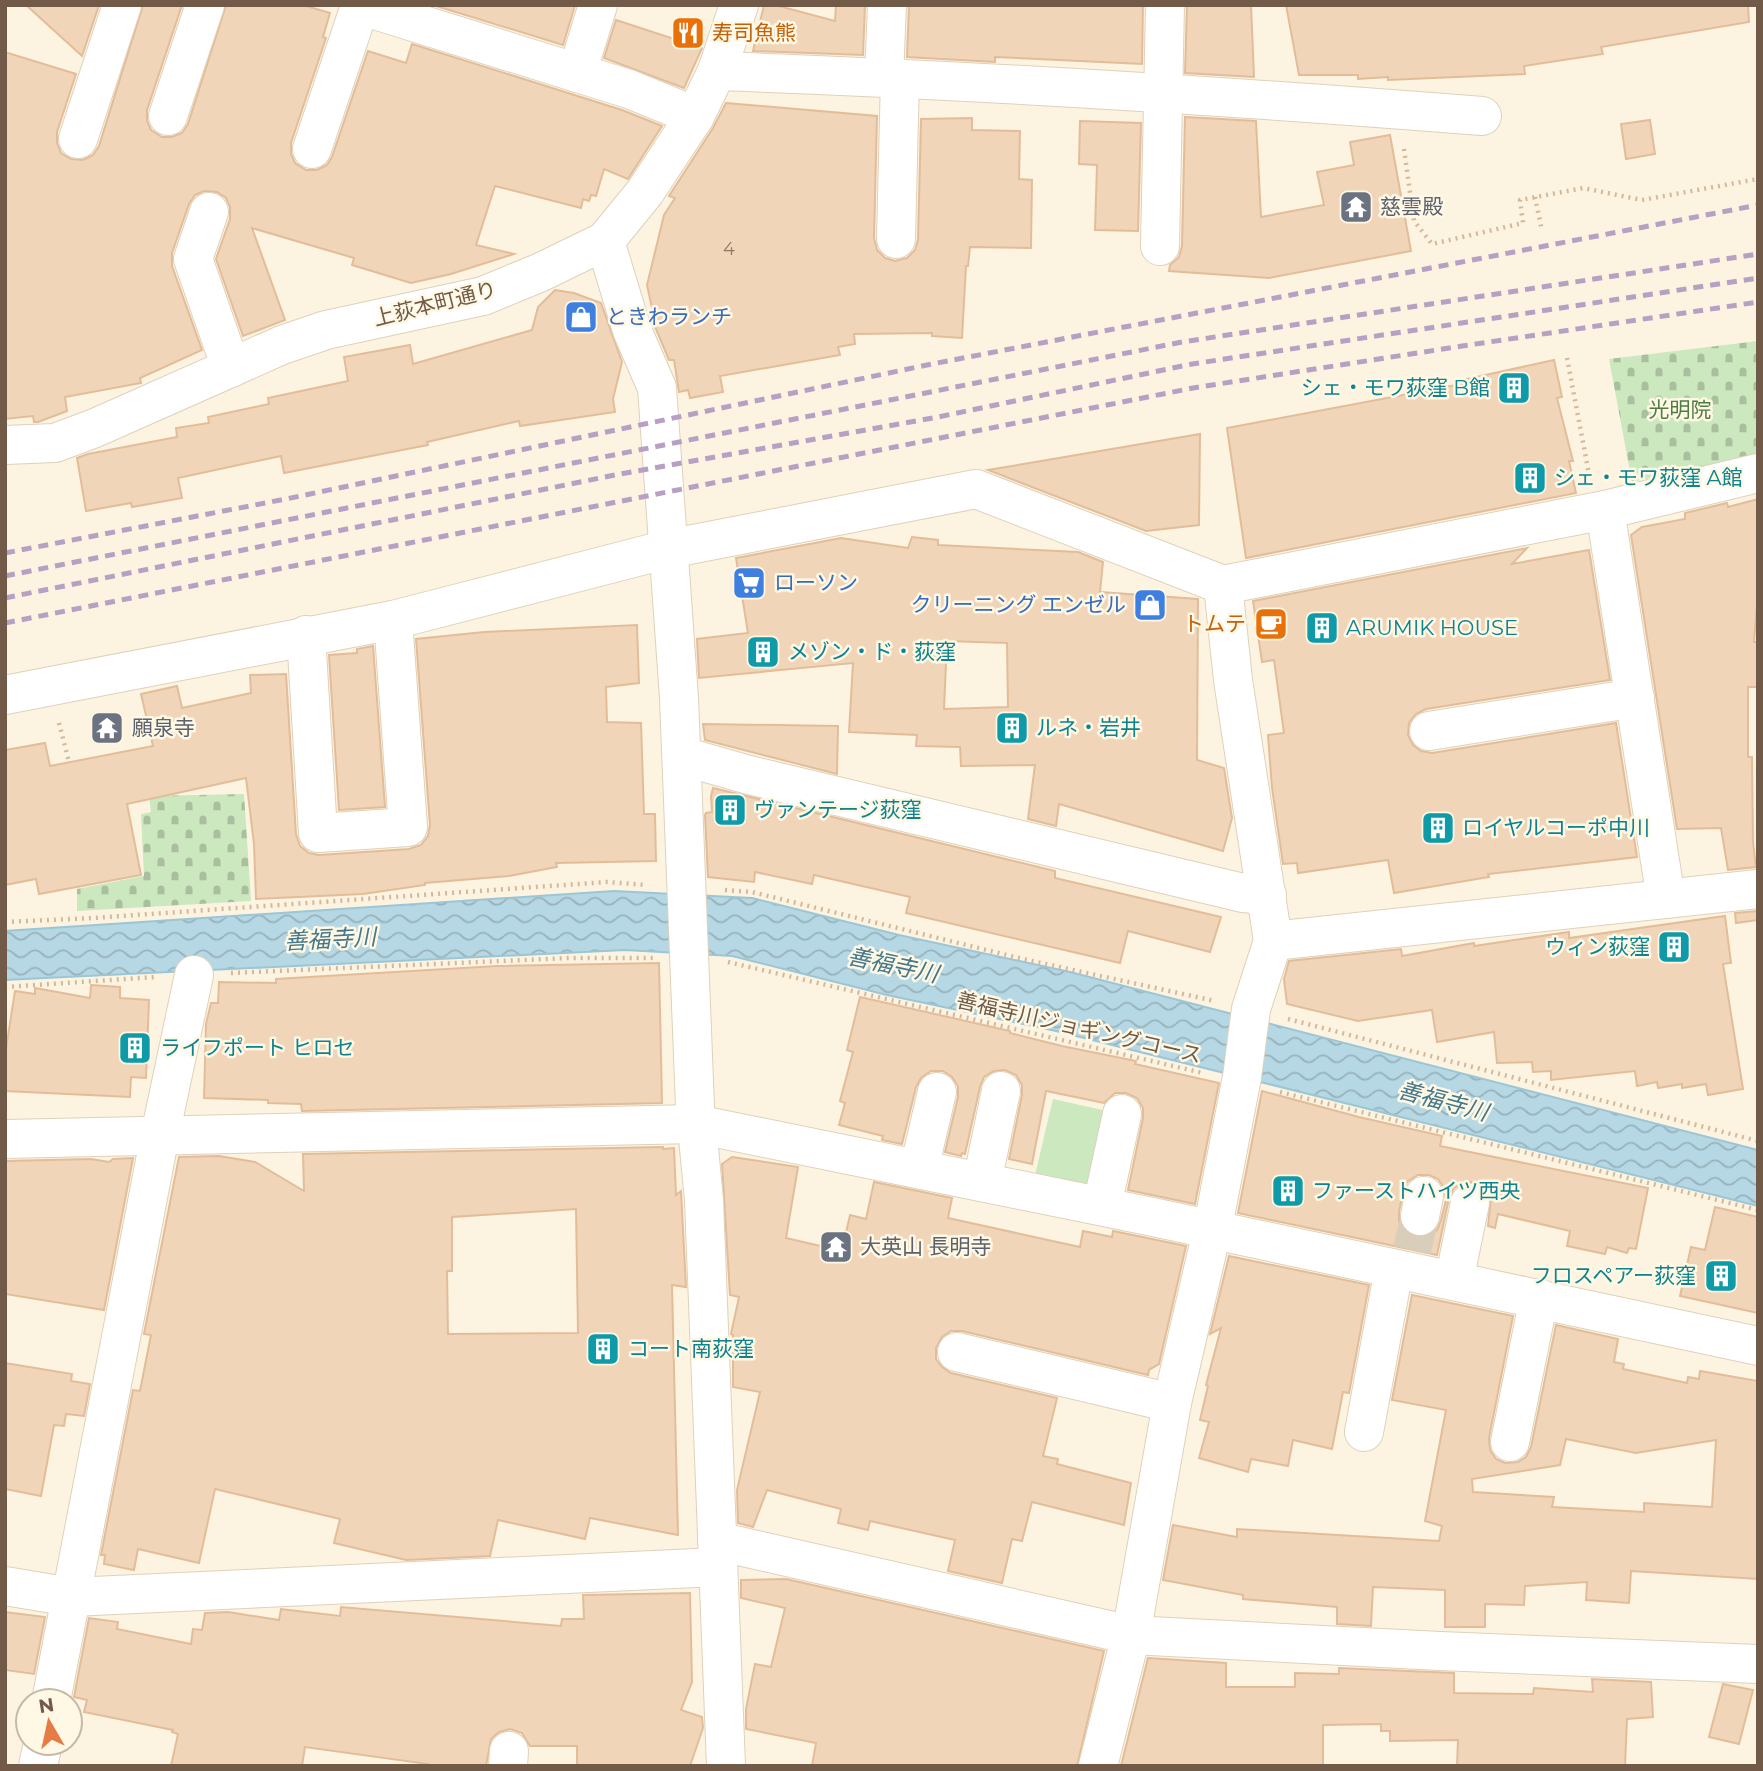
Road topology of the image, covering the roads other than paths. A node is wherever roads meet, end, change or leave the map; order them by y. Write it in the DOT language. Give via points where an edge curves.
graph roads {
  1 [pos="122,5"];
  2 [pos="205,5"];
  3 [pos="598,5"];
  4 [pos="740,5"];
  5 [pos="887,5"];
  6 [pos="1165,5"];
  7 [pos="365,6"];
  8 [pos="717,71"];
  9 [pos="577,73"];
  10 [pos="892,78"];
  11 [pos="1163,94"];
  12 [pos="168,116"];
  13 [pos="695,116"];
  14 [pos="1482,116"];
  15 [pos="78,139"];
  16 [pos="312,149"];
  17 [pos="209,212"];
  18 [pos="896,239"];
  19 [pos="605,241"];
  20 [pos="1160,246"];
  21 [pos="231,368"];
  22 [pos="5,445"];
  23 [pos="1758,473"];
  24 [pos="1605,510"];
  25 [pos="668,549"];
  26 [pos="1223,584"];
  27 [pos="393,620"];
  28 [pos="306,635"];
  29 [pos="5,695"];
  30 [pos="1636,698"];
  31 [pos="1429,731"];
  32 [pos="682,756"];
  33 [pos="1758,890"];
  34 [pos="1267,895"];
  35 [pos="1666,899"];
  36 [pos="1273,941"];
  37 [pos="194,975"];
  38 [pos="1001,1091"];
  39 [pos="937,1092"];
  40 [pos="1122,1114"];
  41 [pos="696,1124"];
  42 [pos="160,1135"];
  43 [pos="5,1139"];
  44 [pos="919,1169"];
  45 [pos="982,1182"];
  46 [pos="1470,1203"];
  47 [pos="1102,1206"];
  48 [pos="1212,1231"];
  49 [pos="1412,1240"];
  50 [pos="1454,1281"];
  51 [pos="1539,1298"];
  52 [pos="1758,1346"];
  53 [pos="957,1352"];
  54 [pos="1172,1404"];
  55 [pos="1364,1432"];
  56 [pos="1510,1442"];
  57 [pos="718,1554"];
  58 [pos="5,1586"];
  59 [pos="71,1597"];
  60 [pos="1131,1635"];
  61 [pos="1758,1664"];
  62 [pos="54,1687"];
  63 [pos="726,1766"];
  64 [pos="1098,1766"];
  1 -- 15 [label="street"];
  2 -- 12 [label="street"];
  3 -- 9 [label="street"];
  4 -- 8 [label="street, 上荻本町通り"];
  5 -- 10 [label="street"];
  6 -- 11 [label="street"];
  7 -- 9 [label="street"];
  7 -- 16 [label="street"];
  8 -- 10 [label="street"];
  8 -- 13 [label="street, 上荻本町通り"];
  9 -- 13 [label="street"];
  10 -- 11 [label="street"];
  10 -- 18 [label="street"];
  11 -- 14 [label="street"];
  11 -- 20 [label="street"];
  13 -- 19 [label="street, 上荻本町通り" via="645,192"];
  17 -- 21 [label="street" via="193,259"];
  19 -- 21 [label="street, 上荻本町通り" via="483,296 326,330"];
  19 -- 25 [label="street" via="632,330 657,388"];
  21 -- 22 [label="street, 上荻本町通り" via="55,443"];
  23 -- 24 [label="street"];
  24 -- 26 [label="street"];
  24 -- 30 [label="street"];
  25 -- 26 [label="street" via="976,489"];
  25 -- 27 [label="street"];
  25 -- 32 [label="street"];
  26 -- 34 [label="street" via="1233,680"];
  27 -- 28 [label="street"];
  27 -- 28 [label="street" via="408,827 318,833"];
  28 -- 29 [label="street"];
  30 -- 31 [label="street"];
  30 -- 35 [label="street"];
  32 -- 34 [label="street" via="1243,893"];
  32 -- 41 [label="street"];
  33 -- 35 [label="street"];
  34 -- 36 [label="street"];
  35 -- 36 [label="street"];
  36 -- 48 [label="street" via="1251,1014"];
  37 -- 42 [label="street"];
  38 -- 45 [label="street"];
  39 -- 44 [label="street"];
  40 -- 47 [label="street"];
  41 -- 42 [label="street"];
  41 -- 44 [label="street"];
  41 -- 57 [label="street" via="704,1200"];
  42 -- 43 [label="street"];
  42 -- 59 [label="street"];
  44 -- 45 [label="street"];
  45 -- 47 [label="street"];
  46 -- 50 [label="street"];
  47 -- 48 [label="street"];
  48 -- 49 [label="street"];
  48 -- 54 [label="street"];
  49 -- 50 [label="street"];
  49 -- 55 [label="street"];
  50 -- 51 [label="street"];
  51 -- 52 [label="street"];
  51 -- 56 [label="street"];
  53 -- 54 [label="street"];
  54 -- 60 [label="street"];
  57 -- 59 [label="street"];
  57 -- 60 [label="street"];
  57 -- 63 [label="street"];
  58 -- 59 [label="street"];
  59 -- 62 [label="street"];
  60 -- 61 [label="street"];
  60 -- 64 [label="street"];
}
